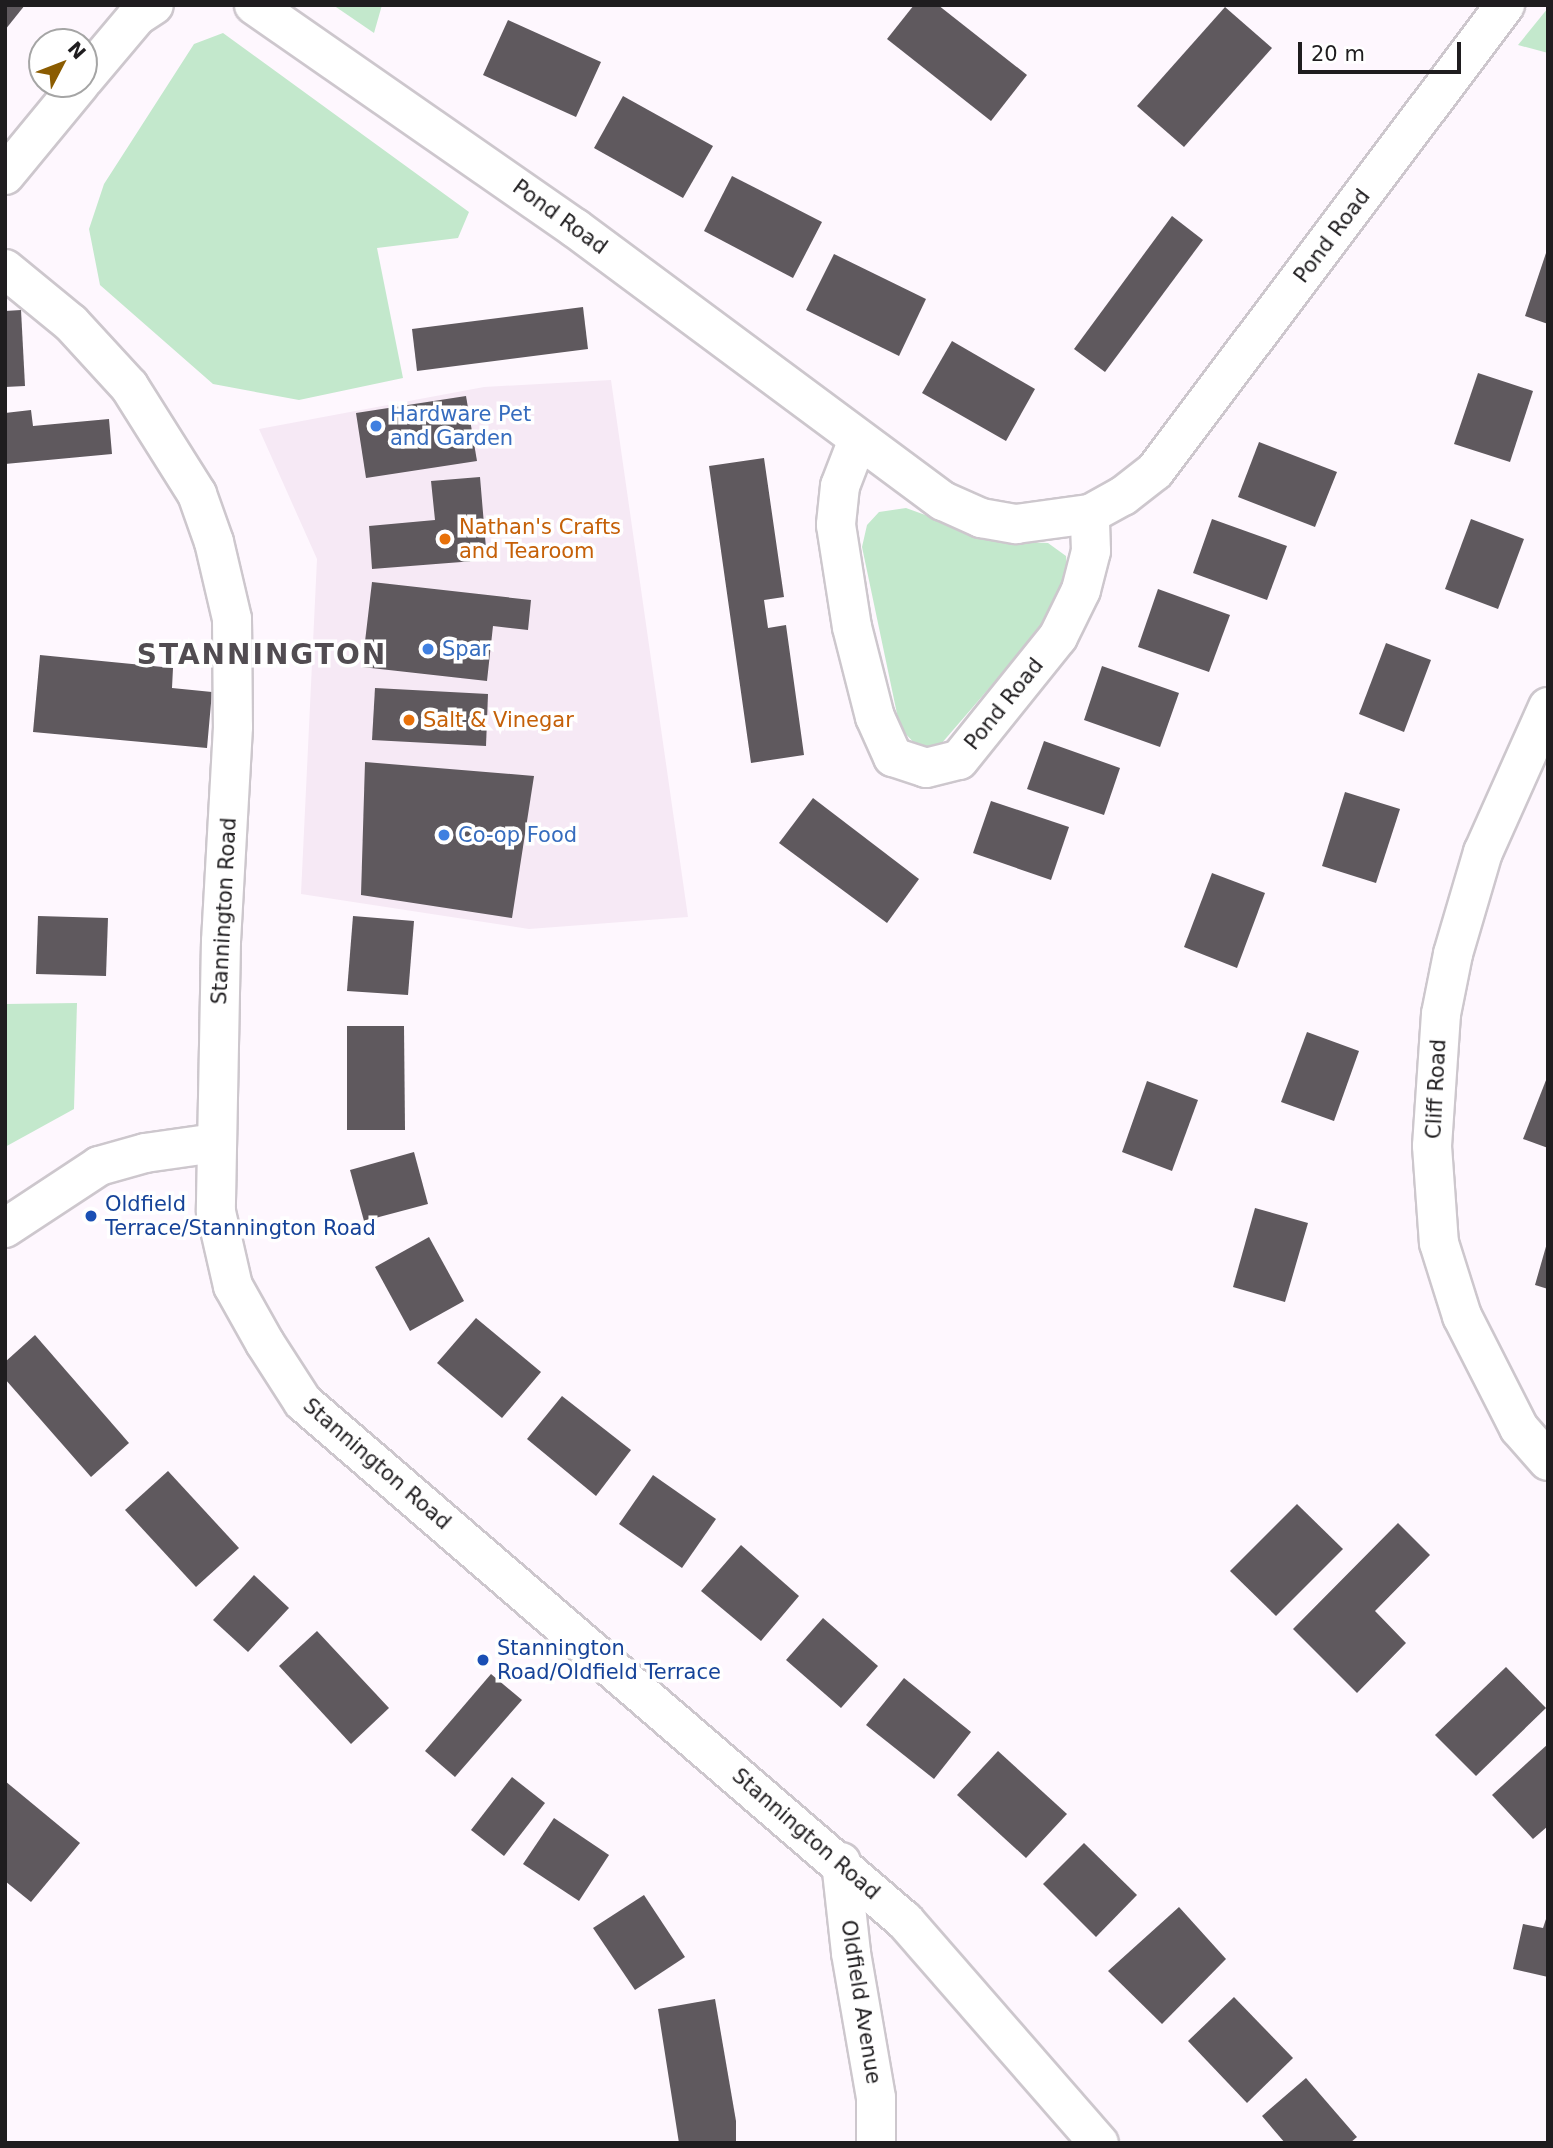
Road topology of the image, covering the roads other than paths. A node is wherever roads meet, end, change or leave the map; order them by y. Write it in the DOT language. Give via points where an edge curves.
graph roads {
  1 [pos="154,5"];
  2 [pos="254,5"];
  3 [pos="1505,5"];
  4 [pos="98,62"];
  5 [pos="68,98"];
  6 [pos="5,175"];
  7 [pos="5,269"];
  8 [pos="858,442"];
  9 [pos="1090,514"];
  10 [pos="1548,708"];
  11 [pos="215,1143"];
  12 [pos="5,1228"];
  13 [pos="1548,1461"];
  14 [pos="841,1862"];
  15 [pos="876,2143"];
  16 [pos="1099,2143"];
  1 -- 4 [label="street" via="137,16"];
  2 -- 8 [label="street, Pond Road" via="596,242"];
  3 -- 9 [label="street, Pond Road" via="1155,471"];
  5 -- 6 [label="street"];
  7 -- 11 [label="street, Stannington Road" via="71,323 129,386 197,494 214,542 232,619 233,713"];
  8 -- 9 [label="street, Pond Road" via="943,501 981,518 1016,524"];
  8 -- 9 [label="street, Pond Road" via="840,486 836,525 852,628 875,717 893,757 926,768 959,760 1058,637 1082,590 1090,551"];
  10 -- 13 [label="street, Cliff Road" via="1483,852 1453,954 1441,1014 1432,1146 1439,1243 1462,1316 1506,1407"];
  11 -- 12 [label="street" via="145,1153 99,1166"];
  11 -- 14 [label="street, Stannington Road" via="216,1212 233,1286 303,1402"];
  14 -- 15 [label="street, Oldfield Avenue" via="876,2098"];
  14 -- 16 [label="street, Stannington Road" via="905,1921"];
}
